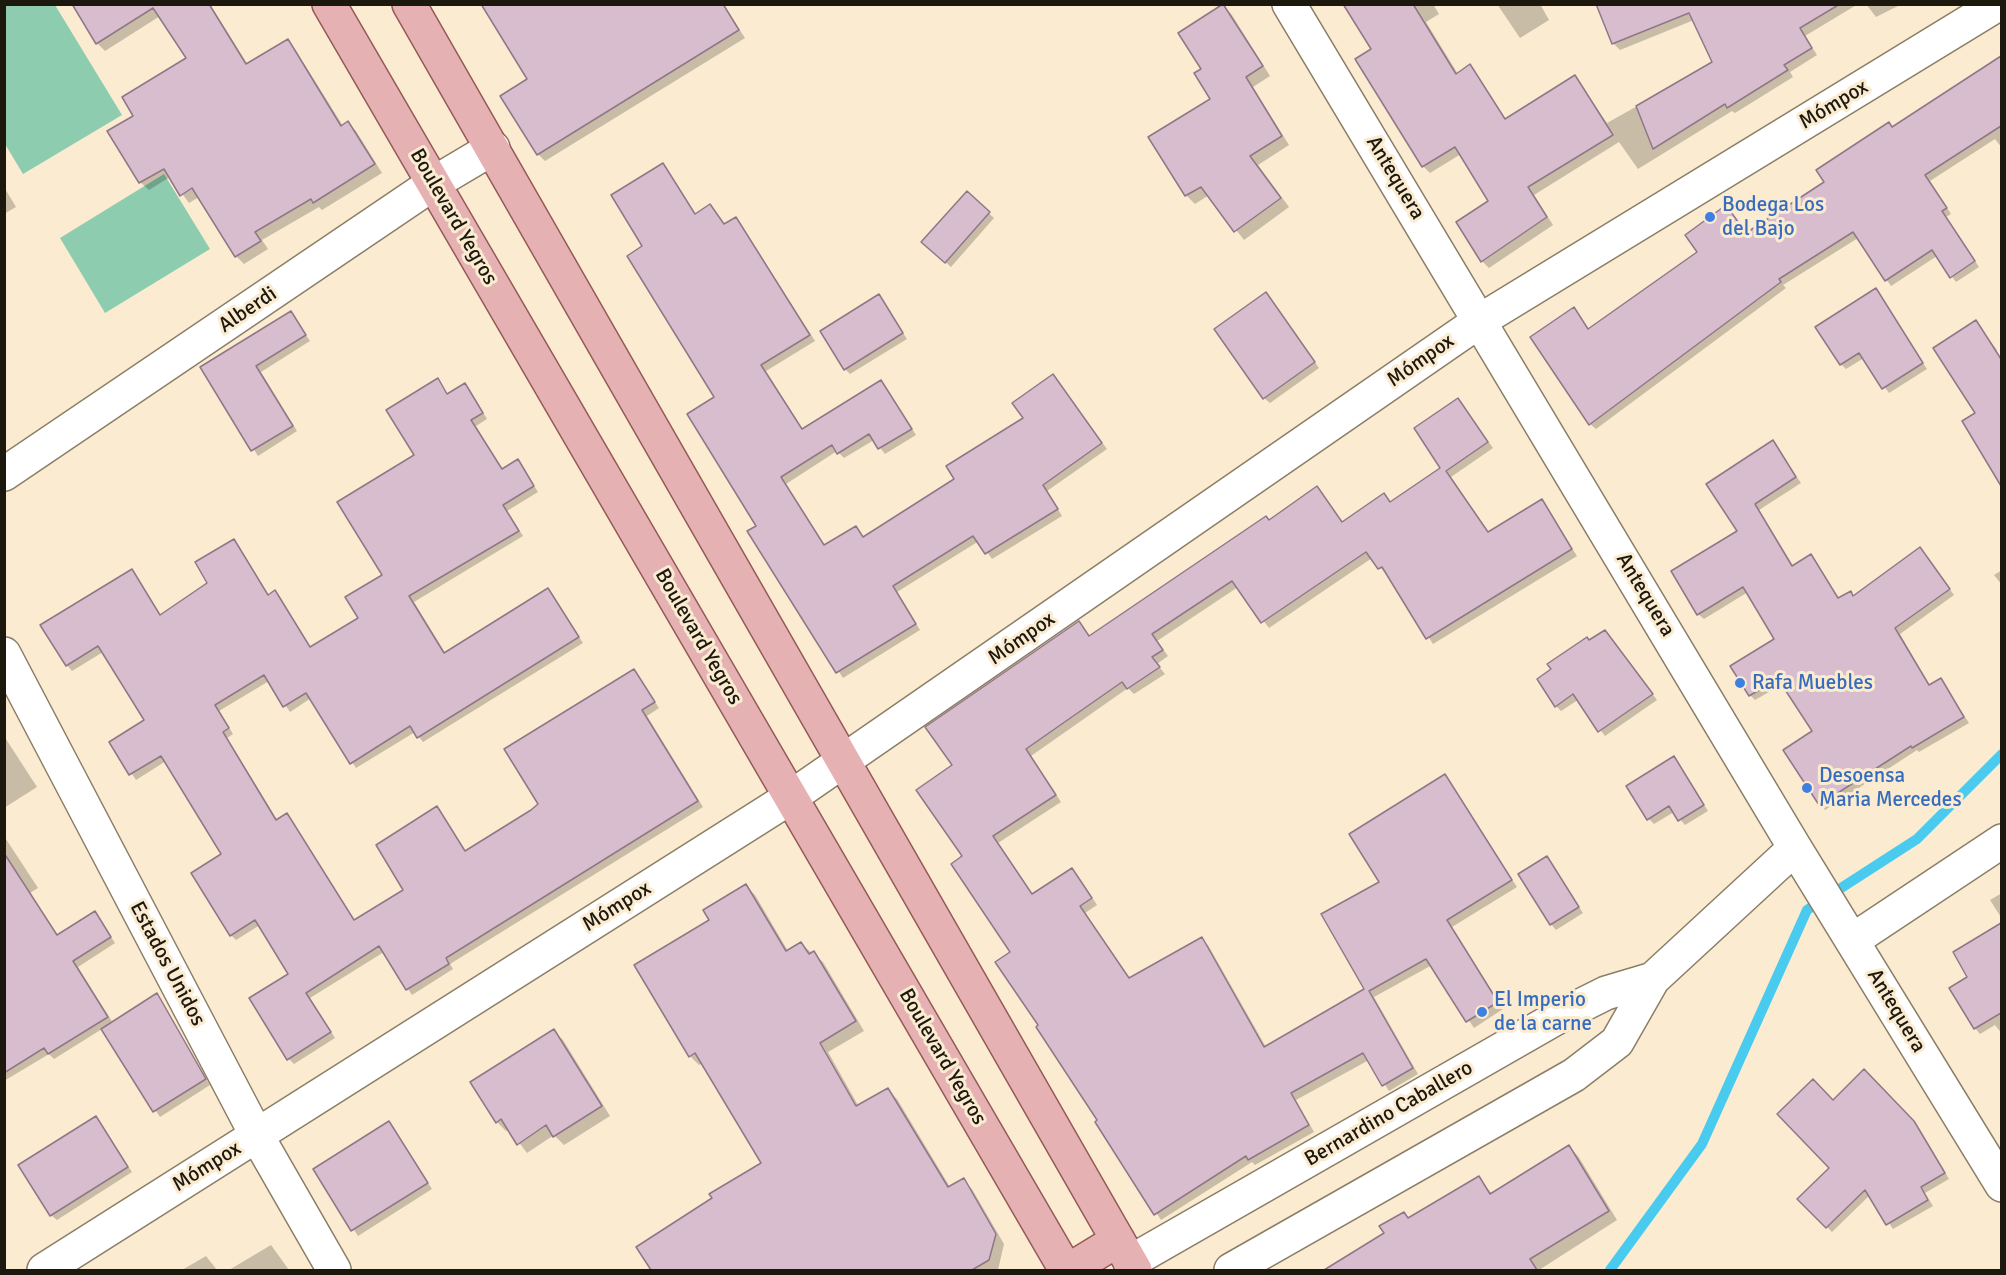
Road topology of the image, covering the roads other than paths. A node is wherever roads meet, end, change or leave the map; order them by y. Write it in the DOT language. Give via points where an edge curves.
graph roads {
  1 [pos="329,4"];
  2 [pos="409,4"];
  3 [pos="1289,4"];
  4 [pos="1998,4"];
  5 [pos="493,148"];
  6 [pos="434,183"];
  7 [pos="1480,320"];
  8 [pos="4,474"];
  9 [pos="4,654"];
  10 [pos="845,762"];
  11 [pos="791,797"];
  12 [pos="2001,841"];
  13 [pos="1795,848"];
  14 [pos="1853,939"];
  15 [pos="1653,979"];
  16 [pos="257,1136"];
  17 [pos="2001,1185"];
  18 [pos="1128,1257"];
  19 [pos="44,1270"];
  20 [pos="334,1270"];
  21 [pos="1067,1270"];
  22 [pos="1231,1270"];
  1 -- 6 [label="main road, Boulevard Yegros"];
  2 -- 5 [label="main road"];
  3 -- 7 [label="street, Antequera"];
  4 -- 7 [label="street, Mómpox"];
  5 -- 6 [label="street, Alberdi"];
  5 -- 10 [label="main road"];
  6 -- 8 [label="street, Alberdi"];
  6 -- 11 [label="main road, Boulevard Yegros"];
  7 -- 10 [label="street, Mómpox"];
  7 -- 13 [label="street, Antequera"];
  9 -- 16 [label="street, Estados Unidos"];
  10 -- 11 [label="street, Mómpox"];
  10 -- 18 [label="main road"];
  11 -- 16 [label="street, Mómpox"];
  11 -- 21 [label="main road, Boulevard Yegros"];
  12 -- 14 [label="street"];
  13 -- 14 [label="street, Antequera"];
  13 -- 15 [label="street, Bernardino Caballero"];
  14 -- 17 [label="street, Antequera"];
  15 -- 18 [label="street, Bernardino Caballero" via="1606,993 1558,1017"];
  15 -- 22 [label="street, Bernardino Caballero" via="1617,1042 1574,1076"];
  16 -- 19 [label="street, Mómpox"];
  16 -- 20 [label="street, Estados Unidos"];
  18 -- 21 [label="main road"];
}
